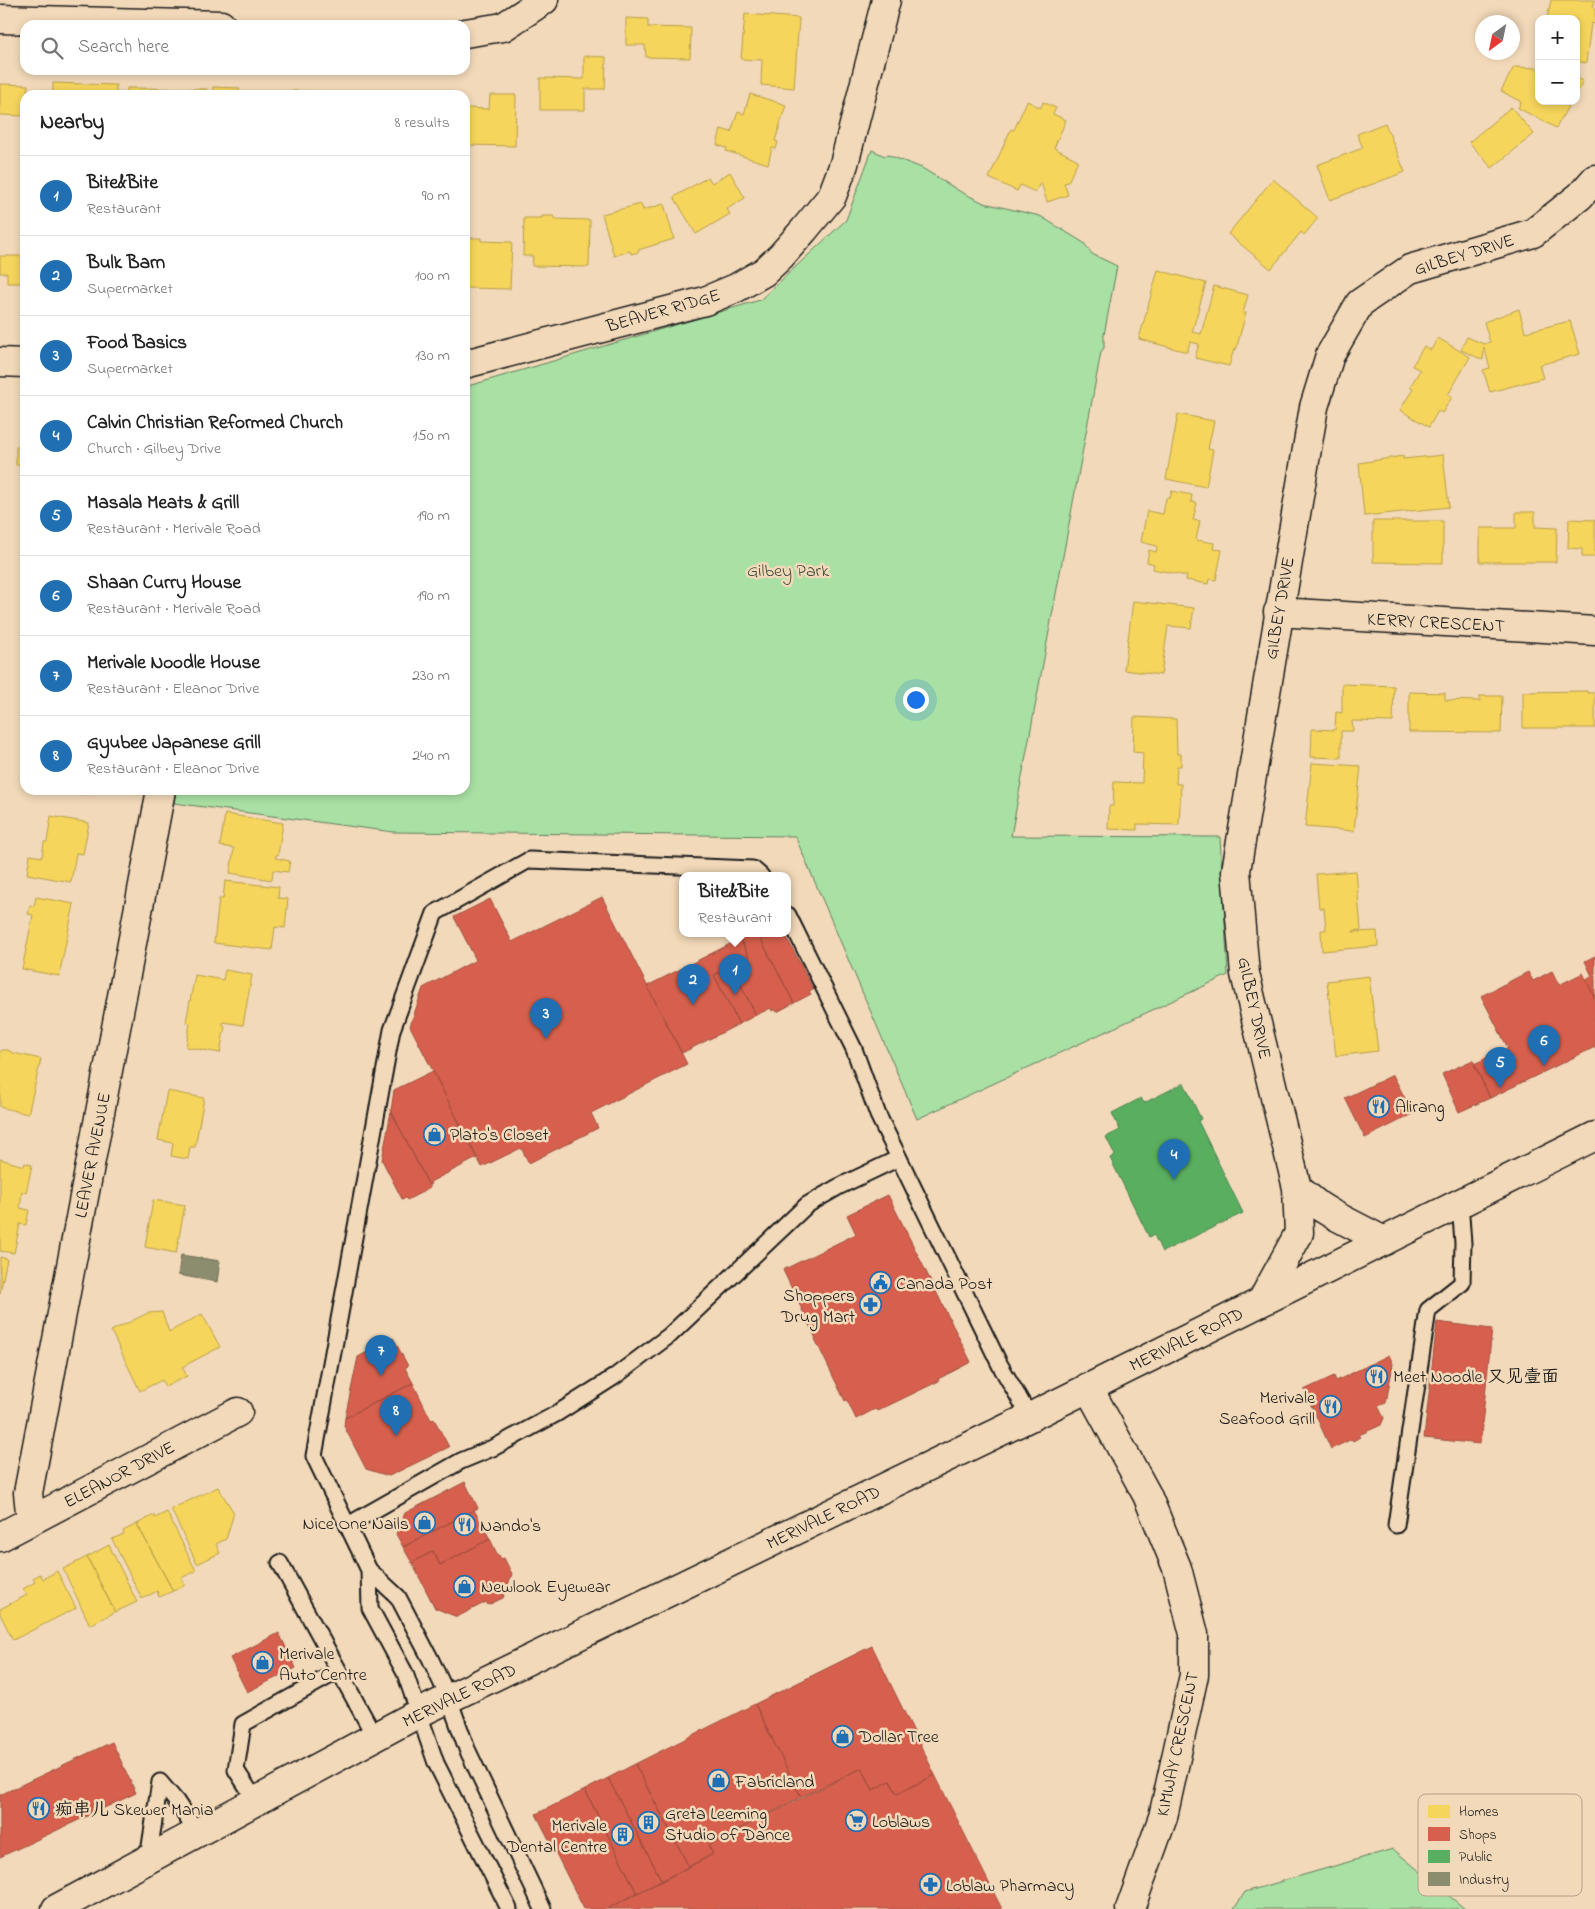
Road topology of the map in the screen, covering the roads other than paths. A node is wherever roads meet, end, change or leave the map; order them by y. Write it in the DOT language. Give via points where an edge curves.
graph roads {
  1 [pos="544,0"];
  2 [pos="886,0"];
  3 [pos="0,20"];
  4 [pos="20,20"];
  5 [pos="470,32"];
  6 [pos="1595,179"];
  7 [pos="0,362"];
  8 [pos="20,363"];
  9 [pos="470,363"];
  10 [pos="1278,612"];
  11 [pos="1595,631"];
  12 [pos="160,795"];
  13 [pos="756,872"];
  14 [pos="791,921"];
  15 [pos="1595,1136"];
  16 [pos="899,1158"];
  17 [pos="1297,1188"];
  18 [pos="1460,1203"];
  19 [pos="1384,1241"];
  20 [pos="1262,1301"];
  21 [pos="1088,1387"];
  22 [pos="238,1412"];
  23 [pos="1030,1417"];
  24 [pos="31,1521"];
  25 [pos="348,1525"];
  26 [pos="1396,1525"];
  27 [pos="0,1537"];
  28 [pos="280,1562"];
  29 [pos="369,1570"];
  30 [pos="338,1671"];
  31 [pos="449,1698"];
  32 [pos="419,1713"];
  33 [pos="375,1737"];
  34 [pos="256,1801"];
  35 [pos="197,1833"];
  36 [pos="148,1859"];
  37 [pos="56,1909"];
  38 [pos="509,1909"];
  39 [pos="543,1909"];
  40 [pos="1130,1909"];
  1 -- 5 [label="street" via="503,27"];
  2 -- 9 [label="street, BEAVER RIDGE" via="844,164 832,196 799,237 764,272 705,301"];
  3 -- 4 [label="street"];
  6 -- 10 [label="street, GILBEY DRIVE" via="1580,196 1533,233 1410,269 1360,303 1330,355 1314,407"];
  7 -- 8 [label="street"];
  10 -- 11 [label="street, KERRY CRESCENT"];
  10 -- 17 [label="street, GILBEY DRIVE" via="1236,871 1245,974"];
  12 -- 24 [label="street, LEAVER AVENUE" via="28,1493"];
  13 -- 25 [label="lane" via="753,869 529,860 435,913 392,1030 314,1456"];
  14 -- 16 [label="lane" via="854,1049 878,1115"];
  15 -- 18 [label="street, MERIVALE ROAD"];
  16 -- 23 [label="lane" via="1000,1365"];
  16 -- 25 [label="lane" via="807,1205 670,1335 614,1377 556,1414 495,1447 461,1461"];
  17 -- 19 [label="street" via="1325,1210"];
  17 -- 20 [label="street, GILBEY DRIVE" via="1299,1233"];
  18 -- 19 [label="street, MERIVALE ROAD"];
  18 -- 26 [label="lane" via="1462,1283 1428,1310"];
  19 -- 20 [label="street, MERIVALE ROAD"];
  20 -- 21 [label="street, MERIVALE ROAD"];
  21 -- 23 [label="street, MERIVALE ROAD"];
  21 -- 40 [label="street, KIMWAY CRESCENT" via="1147,1495 1177,1568 1194,1634 1194,1675 1163,1817"];
  22 -- 24 [label="street, ELEANOR DRIVE"];
  23 -- 31 [label="street, MERIVALE ROAD"];
  24 -- 27 [label="street, ELEANOR DRIVE"];
  25 -- 29 [label="lane"];
  28 -- 30 [label="lane"];
  29 -- 31 [label="lane" via="398,1597"];
  29 -- 32 [label="lane" via="370,1608 405,1673"];
  30 -- 33 [label="lane"];
  30 -- 34 [label="lane" via="243,1724 236,1770"];
  31 -- 32 [label="street, MERIVALE ROAD"];
  31 -- 39 [label="lane" via="467,1749"];
  32 -- 33 [label="street, MERIVALE ROAD"];
  32 -- 38 [label="lane" via="436,1763"];
  33 -- 34 [label="street, MERIVALE ROAD"];
  34 -- 35 [label="street, MERIVALE ROAD"];
  35 -- 36 [label="street, MERIVALE ROAD"];
  35 -- 36 [label="lane" via="160,1782"];
  36 -- 37 [label="street, MERIVALE ROAD"];
}
